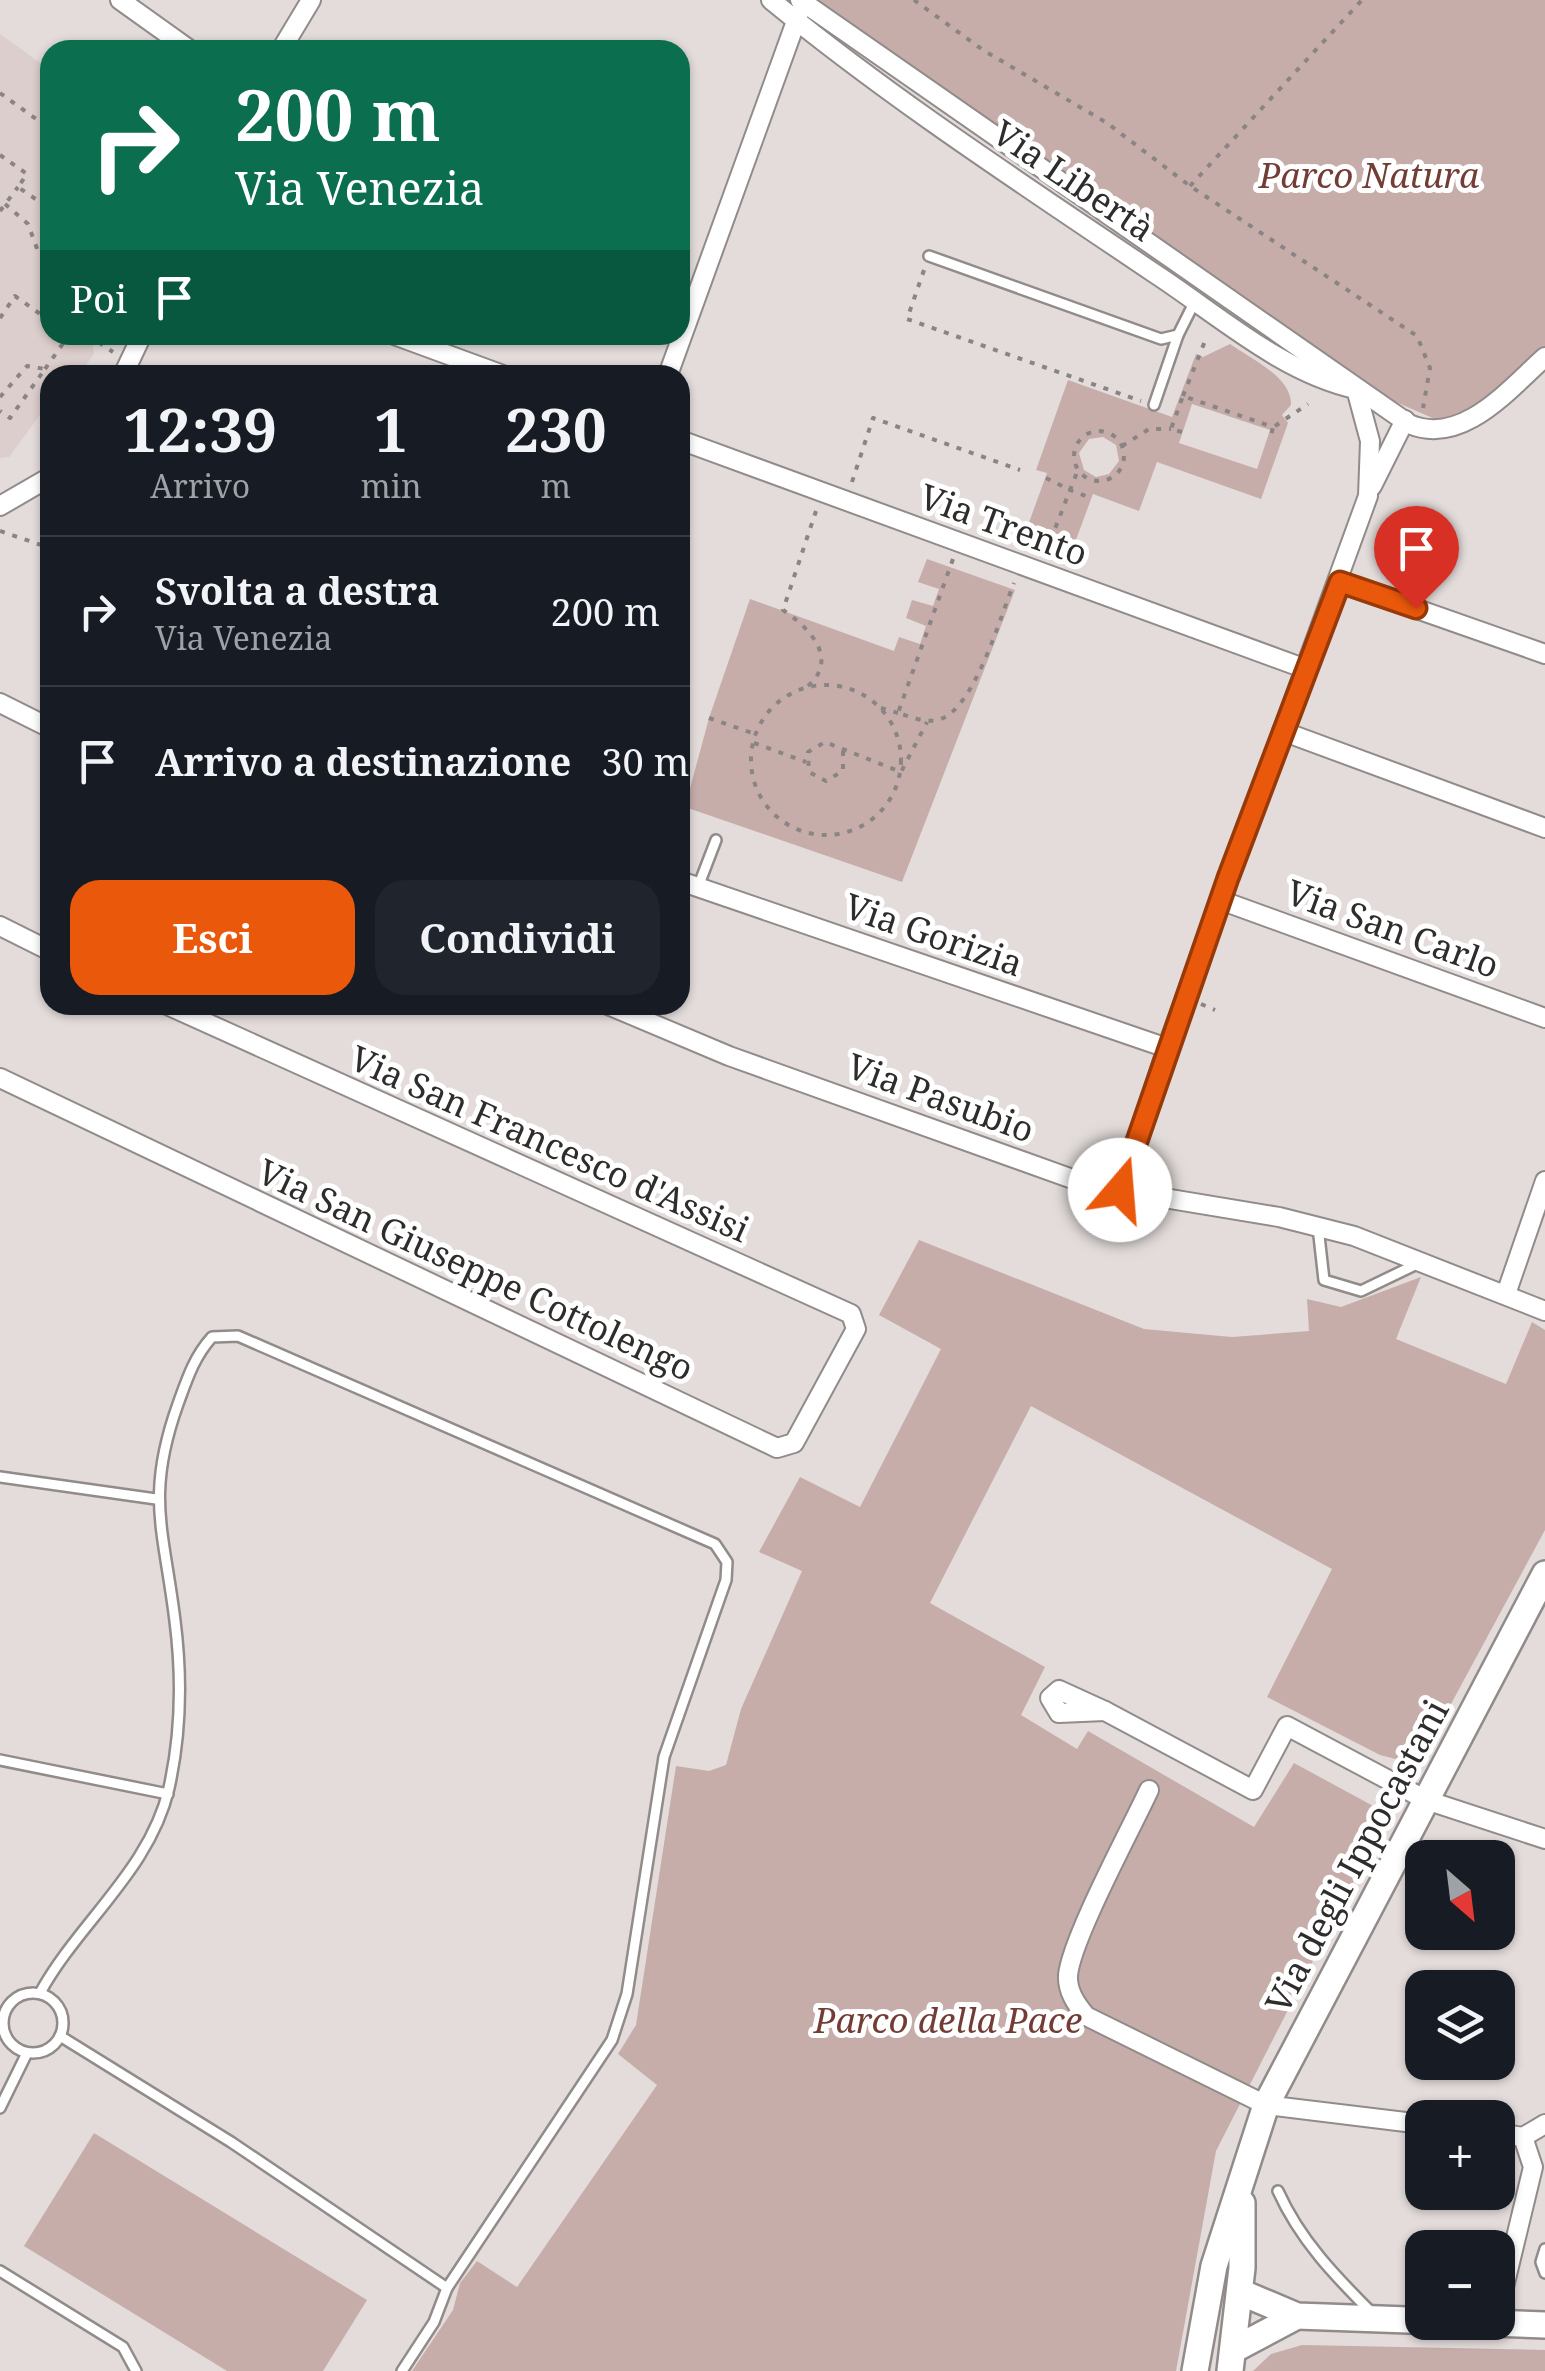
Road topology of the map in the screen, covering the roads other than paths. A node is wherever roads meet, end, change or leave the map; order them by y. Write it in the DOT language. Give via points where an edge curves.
graph roads {
  1 [pos="120,0"];
  2 [pos="311,0"];
  3 [pos="771,0"];
  4 [pos="800,8"];
  5 [pos="176,40"];
  6 [pos="286,40"];
  7 [pos="929,256"];
  8 [pos="1206,281"];
  9 [pos="1196,300"];
  10 [pos="690,314"];
  11 [pos="1178,335"];
  12 [pos="421,345"];
  13 [pos="1545,357"];
  14 [pos="475,365"];
  15 [pos="1356,389"];
  16 [pos="1154,405"];
  17 [pos="1406,420"];
  18 [pos="690,444"];
  19 [pos="40,483"];
  20 [pos="1368,496"];
  21 [pos="0,506"];
  22 [pos="1340,582"];
  23 [pos="1545,654"];
  24 [pos="1306,669"];
  25 [pos="0,703"];
  26 [pos="40,722"];
  27 [pos="1282,730"];
  28 [pos="1545,828"];
  29 [pos="716,840"];
  30 [pos="690,882"];
  31 [pos="690,884"];
  32 [pos="1220,900"];
  33 [pos="0,926"];
  34 [pos="40,946"];
  35 [pos="189,1015"];
  36 [pos="632,1015"];
  37 [pos="1545,1018"];
  38 [pos="1167,1048"];
  39 [pos="0,1078"];
  40 [pos="1545,1182"];
  41 [pos="1120,1190"];
  42 [pos="1318,1227"];
  43 [pos="1423,1261"];
  44 [pos="1506,1294"];
  45 [pos="1545,1311"];
  46 [pos="852,1314"];
  47 [pos="0,1477"];
  48 [pos="156,1498"];
  49 [pos="1545,1574"];
  50 [pos="1105,1711"];
  51 [pos="0,1760"];
  52 [pos="1148,1790"];
  53 [pos="168,1794"];
  54 [pos="1426,1800"];
  55 [pos="1545,1839"];
  56 [pos="40,1993"];
  57 [pos="5,2002"];
  58 [pos="2,2027"];
  59 [pos="60,2036"];
  60 [pos="27,2053"];
  61 [pos="1266,2105"];
  62 [pos="0,2108"];
  63 [pos="1405,2122"];
  64 [pos="1545,2124"];
  65 [pos="1515,2136"];
  66 [pos="1523,2137"];
  67 [pos="1539,2165"];
  68 [pos="1242,2178"];
  69 [pos="1278,2191"];
  70 [pos="1545,2249"];
  71 [pos="1515,2252"];
  72 [pos="0,2271"];
  73 [pos="1545,2273"];
  74 [pos="447,2288"];
  75 [pos="1240,2292"];
  76 [pos="1206,2312"];
  77 [pos="1297,2316"];
  78 [pos="1382,2322"];
  79 [pos="1405,2322"];
  80 [pos="1515,2322"];
  81 [pos="1545,2325"];
  82 [pos="1231,2360"];
  83 [pos="136,2371"];
  84 [pos="402,2371"];
  85 [pos="1196,2371"];
  1 -- 5 [label="street"];
  2 -- 6 [label="street"];
  3 -- 4 [label="street, Via Libertà"];
  4 -- 8 [label="street, Via Libertà"];
  4 -- 9 [label="street, Via Libertà" via="907,108"];
  4 -- 10 [label="street"];
  7 -- 11 [label="lane" via="1162,338"];
  8 -- 9 [label="lane"];
  8 -- 15 [label="street, Via Libertà"];
  9 -- 11 [label="lane"];
  9 -- 15 [label="street, Via Libertà" via="1318,381"];
  11 -- 16 [label="lane"];
  12 -- 14 [label="street"];
  13 -- 17 [label="street, Via Libertà" via="1459,426 1436,430"];
  15 -- 17 [label="street, Via Libertà"];
  15 -- 20 [label="street" via="1370,441"];
  17 -- 20 [label="street"];
  18 -- 24 [label="street, Via Trento"];
  19 -- 21 [label="street"];
  20 -- 22 [label="street"];
  22 -- 23 [label="street"];
  22 -- 24 [label="street"];
  24 -- 27 [label="street"];
  25 -- 26 [label="street"];
  27 -- 28 [label="street"];
  27 -- 32 [label="street"];
  29 -- 30 [label="lane"];
  31 -- 38 [label="street, Via Gorizia"];
  32 -- 37 [label="street, Via San Carlo"];
  32 -- 38 [label="street"];
  33 -- 34 [label="street"];
  35 -- 46 [label="street, Via San Francesco d'Assisi"];
  36 -- 41 [label="street, Via Pasubio" via="729,1056 1092,1186"];
  38 -- 41 [label="street"];
  39 -- 46 [label="street, Via San Giuseppe Cottolengo" via="777,1448 794,1443 856,1329"];
  40 -- 44 [label="street"];
  41 -- 42 [label="street, Via Pasubio"];
  42 -- 43 [label="street, Via Pasubio"];
  42 -- 43 [label="lane" via="1324,1280 1361,1291"];
  43 -- 44 [label="street, Via Pasubio"];
  44 -- 45 [label="street, Via Pasubio"];
  47 -- 48 [label="lane"];
  48 -- 53 [label="lane" via="176,1624 180,1702"];
  48 -- 74 [label="lane" via="163,1444 196,1354 212,1337 238,1336 715,1544 727,1562 664,1757 627,1994 612,2040"];
  49 -- 54 [label="street, Via degli Ippocastani"];
  50 -- 54 [label="street" via="1253,1790 1287,1726"];
  51 -- 53 [label="lane"];
  52 -- 61 [label="street" via="1074,1953 1068,1986 1086,2016"];
  53 -- 56 [label="lane" via="132,1869"];
  54 -- 55 [label="street"];
  54 -- 61 [label="street, Via degli Ippocastani"];
  56 -- 57 [label="lane"];
  56 -- 59 [label="lane" via="58,2006"];
  57 -- 58 [label="lane"];
  58 -- 60 [label="lane" via="10,2043"];
  59 -- 60 [label="lane" via="45,2050"];
  59 -- 74 [label="lane"];
  60 -- 62 [label="lane"];
  61 -- 63 [label="street"];
  61 -- 68 [label="street, Via degli Ippocastani"];
  64 -- 66 [label="street"];
  65 -- 66 [label="street"];
  66 -- 67 [label="street"];
  67 -- 71 [label="street"];
  68 -- 75 [label="street"];
  68 -- 76 [label="street, Via degli Ippocastani"];
  69 -- 78 [label="lane" via="1314,2251"];
  70 -- 73 [label="lane"];
  72 -- 83 [label="lane" via="123,2348"];
  74 -- 84 [label="lane"];
  75 -- 76 [label="street"];
  75 -- 77 [label="street"];
  75 -- 82 [label="street"];
  76 -- 82 [label="street"];
  76 -- 85 [label="street, Via degli Ippocastani"];
  77 -- 78 [label="street"];
  77 -- 82 [label="street"];
  78 -- 79 [label="street"];
  80 -- 81 [label="street"];
}
